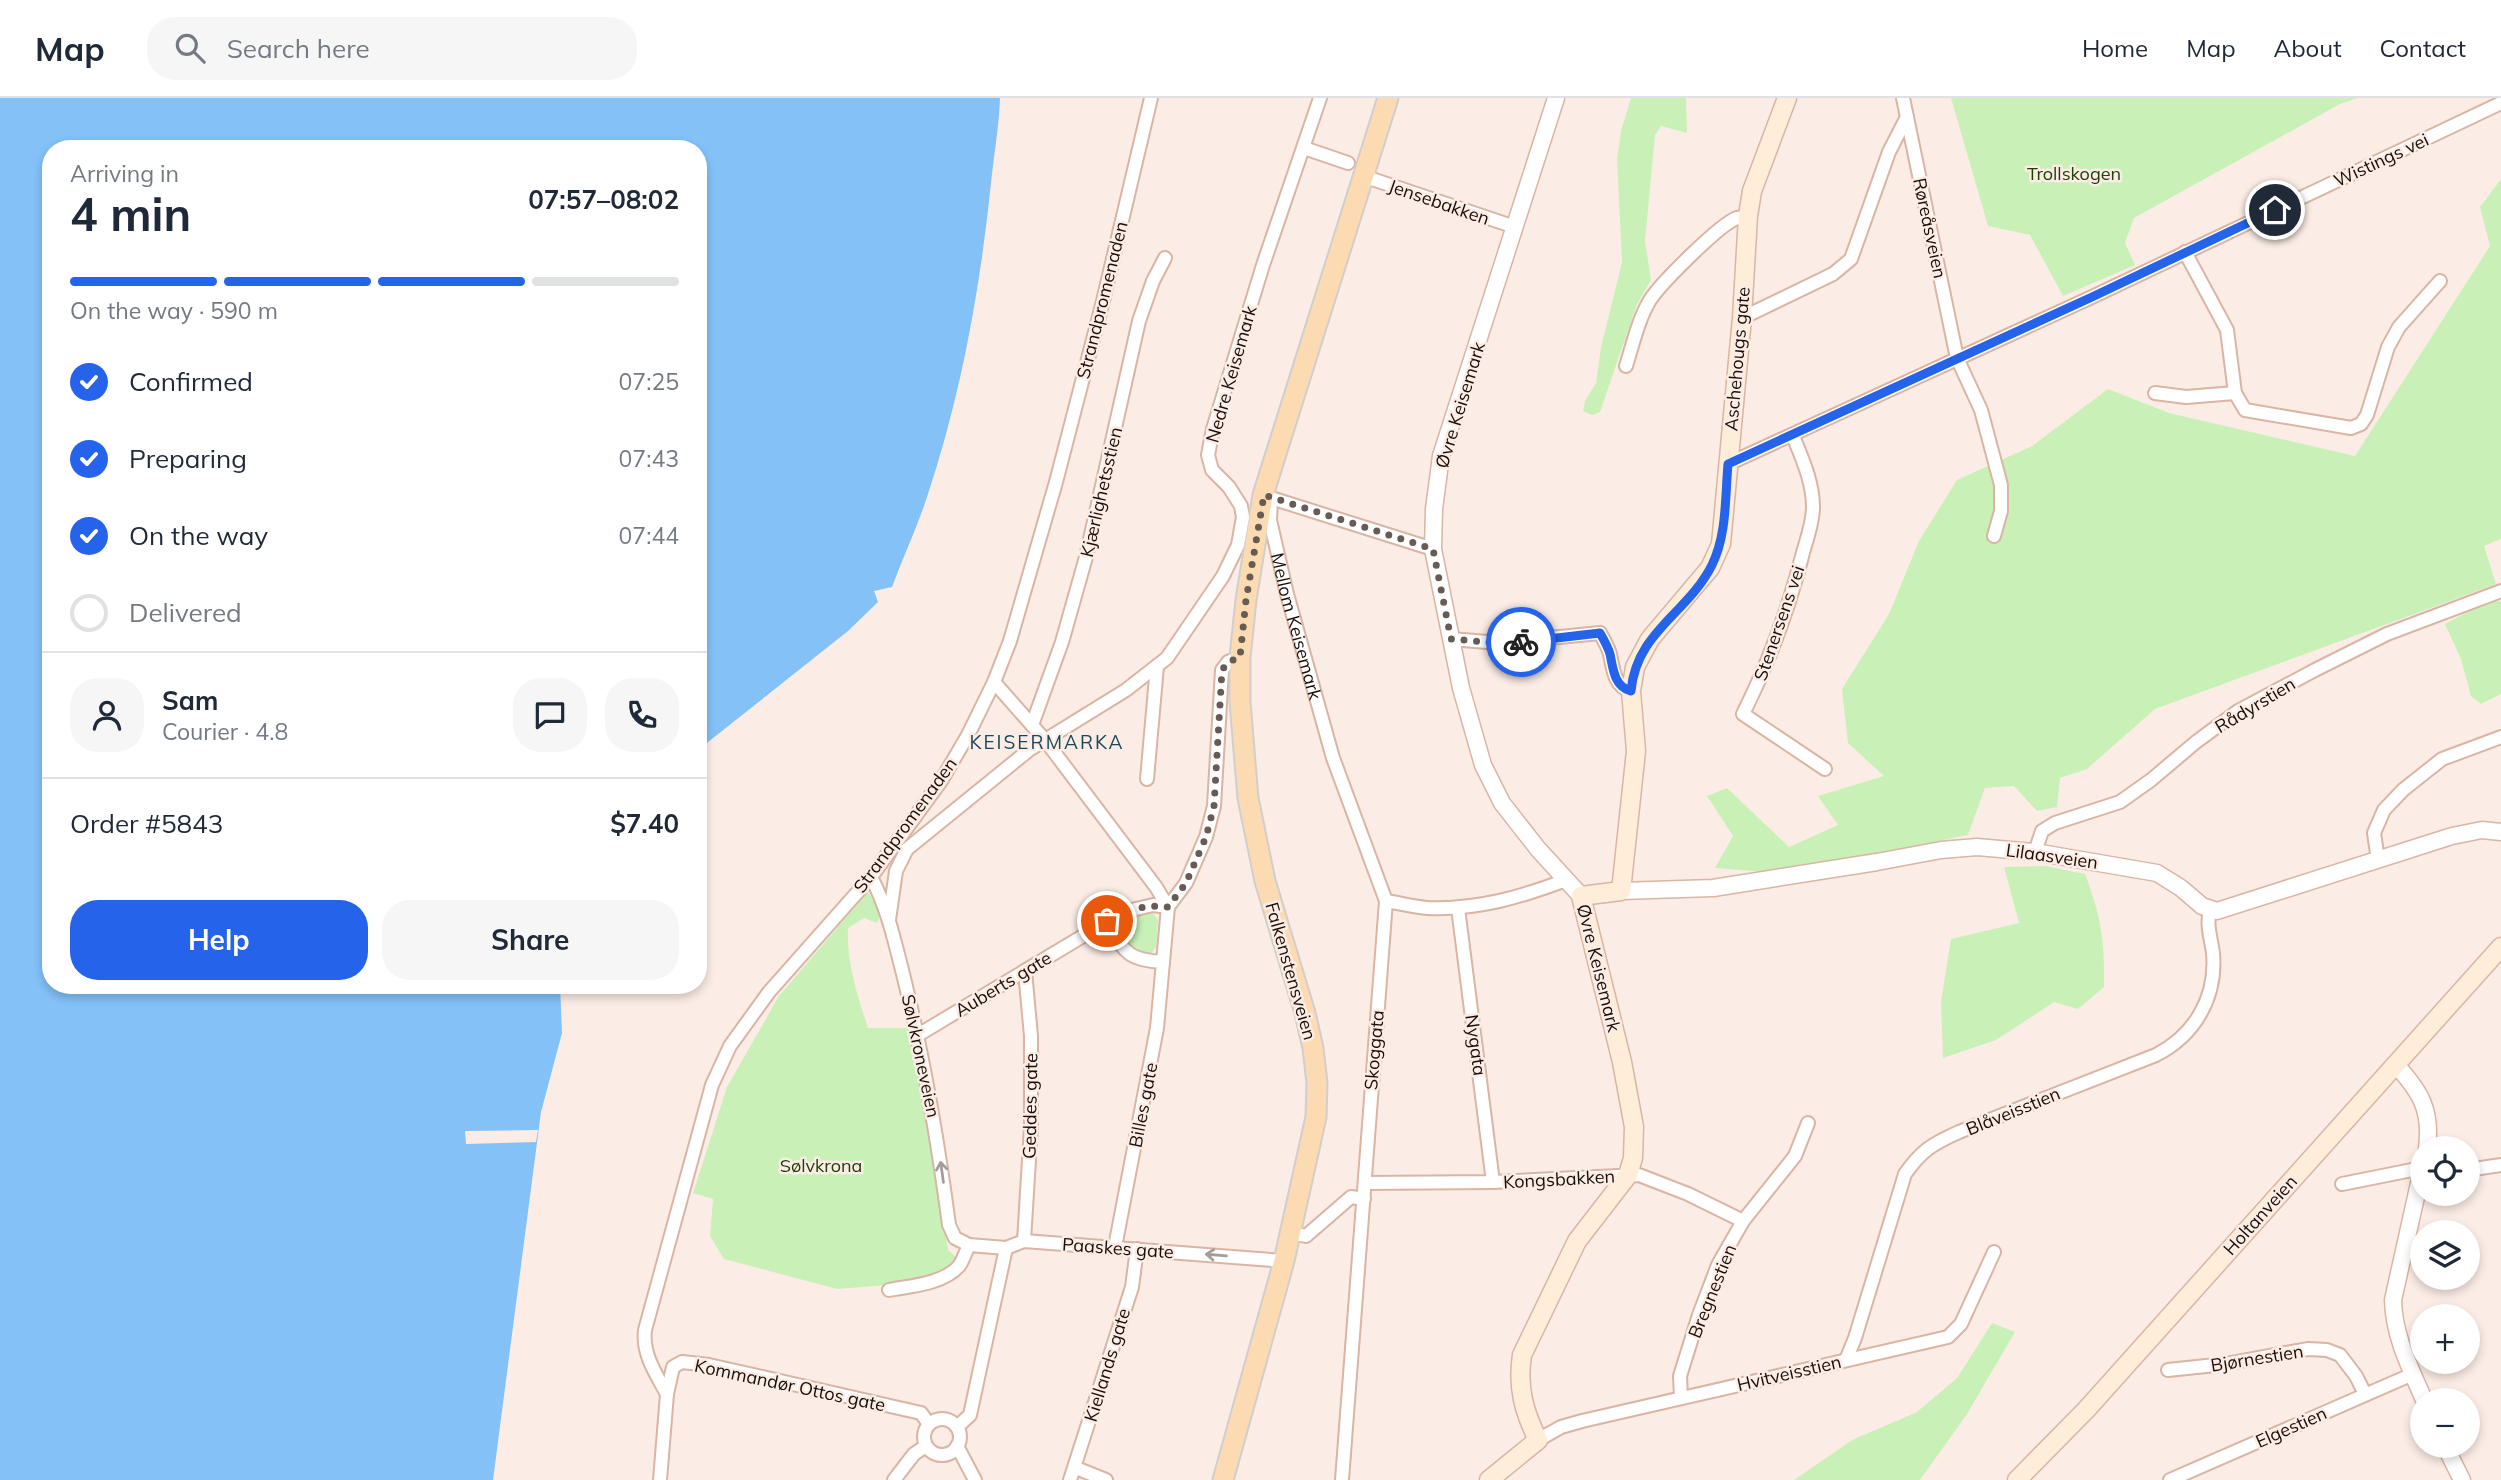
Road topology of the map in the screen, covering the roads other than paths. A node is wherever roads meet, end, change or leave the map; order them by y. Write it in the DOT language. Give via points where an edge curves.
graph roads {
  1 [pos="1151,98"];
  2 [pos="1320,98"];
  3 [pos="1388,98"];
  4 [pos="1556,98"];
  5 [pos="1787,98"];
  6 [pos="1903,98"];
  7 [pos="2501,103"];
  8 [pos="1907,117"];
  9 [pos="1304,148"];
  10 [pos="1348,163"];
  11 [pos="1363,176"];
  12 [pos="1748,216"];
  13 [pos="1515,227"];
  14 [pos="2185,252"];
  15 [pos="1165,258"];
  16 [pos="2440,281"];
  17 [pos="1742,318"];
  18 [pos="1957,358"];
  19 [pos="1626,366"];
  20 [pos="2155,393"];
  21 [pos="2235,393"];
  22 [pos="1793,436"];
  23 [pos="1728,464"];
  24 [pos="1267,496"];
  25 [pos="1994,536"];
  26 [pos="1433,549"];
  27 [pos="2501,591"];
  28 [pos="1451,639"];
  29 [pos="1240,657"];
  30 [pos="1157,666"];
  31 [pos="994,682"];
  32 [pos="1631,691"];
  33 [pos="1032,725"];
  34 [pos="2501,737"];
  35 [pos="1045,740"];
  36 [pos="1825,769"];
  37 [pos="1147,779"];
  38 [pos="2501,832"];
  39 [pos="2035,852"];
  40 [pos="2378,860"];
  41 [pos="871,877"];
  42 [pos="1566,880"];
  43 [pos="1621,891"];
  44 [pos="1581,896"];
  45 [pos="1386,901"];
  46 [pos="1168,907"];
  47 [pos="1458,908"];
  48 [pos="2210,910"];
  49 [pos="890,920"];
  50 [pos="1107,921"];
  51 [pos="2501,947"];
  52 [pos="1163,962"];
  53 [pos="1025,971"];
  54 [pos="918,1035"];
  55 [pos="2396,1065"];
  56 [pos="1808,1123"];
  57 [pos="2427,1136"];
  58 [pos="2501,1166"];
  59 [pos="2480,1169"];
  60 [pos="2410,1171"];
  61 [pos="1628,1175"];
  62 [pos="1493,1182"];
  63 [pos="1365,1183"];
  64 [pos="2342,1184"];
  65 [pos="1364,1199"];
  66 [pos="2414,1206"];
  67 [pos="1743,1221"];
  68 [pos="1291,1233"];
  69 [pos="955,1238"];
  70 [pos="1024,1241"];
  71 [pos="969,1245"];
  72 [pos="1115,1247"];
  73 [pos="1006,1248"];
  74 [pos="1136,1249"];
  75 [pos="1994,1252"];
  76 [pos="1284,1261"];
  77 [pos="889,1290"];
  78 [pos="1846,1360"];
  79 [pos="2410,1367"];
  80 [pos="2168,1370"];
  81 [pos="2413,1374"];
  82 [pos="2419,1388"];
  83 [pos="667,1394"];
  84 [pos="2365,1394"];
  85 [pos="1681,1397"];
  86 [pos="929,1424"];
  87 [pos="957,1427"];
  88 [pos="1538,1440"];
  89 [pos="926,1446"];
  90 [pos="957,1446"];
  91 [pos="2451,1458"];
  92 [pos="1073,1474"];
  93 [pos="660,1480"];
  94 [pos="894,1480"];
  95 [pos="975,1480"];
  96 [pos="1106,1480"];
  97 [pos="1223,1480"];
  98 [pos="1342,1480"];
  99 [pos="1489,1480"];
  100 [pos="2017,1480"];
  101 [pos="2170,1480"];
  102 [pos="2462,1480"];
  1 -- 31 [label="street, Strandpromenaden" via="1056,482"];
  2 -- 9 [label="street, Nedre Keisemark"];
  3 -- 11 [label="main road, Mellom Keisemark"];
  4 -- 13 [label="street, Øvre Keisemark"];
  5 -- 12 [label="main road, Aschehougs gate" via="1752,191"];
  6 -- 8 [label="street, Røreåsveien"];
  7 -- 14 [label="street, Wistings vei"];
  8 -- 17 [label="street" via="1889,152 1851,259 1833,274"];
  8 -- 18 [label="street, Røreåsveien"];
  9 -- 10 [label="street"];
  9 -- 30 [label="street, Nedre Keisemark" via="1263,265 1208,455 1212,470 1241,506 1238,545 1223,576"];
  11 -- 13 [label="street, Jensebakken"];
  11 -- 24 [label="main road, Mellom Keisemark"];
  12 -- 17 [label="main road, Aschehougs gate"];
  12 -- 19 [label="street" via="1724,225 1651,299"];
  13 -- 26 [label="street, Øvre Keisemark" via="1441,456"];
  14 -- 18 [label="street, Wistings vei"];
  14 -- 21 [label="street" via="2227,330"];
  15 -- 33 [label="street, Kjærlighetsstien" via="1139,321 1086,557"];
  16 -- 21 [label="street" via="2399,327 2361,424 2351,428 2245,410"];
  17 -- 23 [label="main road, Aschehougs gate"];
  18 -- 22 [label="street, Wistings vei"];
  18 -- 25 [label="street" via="1981,410 2001,485 2001,511"];
  20 -- 21 [label="street" via="2186,397"];
  22 -- 23 [label="street, Wistings vei"];
  22 -- 36 [label="street, Stenersens vei" via="1809,480 1814,511 1796,581 1743,714"];
  23 -- 32 [label="main road, Aschehougs gate" via="1717,554 1645,647"];
  24 -- 26 [label="street"];
  24 -- 29 [label="main road, Falkenstensveien" via="1246,600"];
  24 -- 45 [label="street, Mellom Keisemark" via="1286,594 1333,758"];
  26 -- 28 [label="street, Øvre Keisemark"];
  27 -- 39 [label="street, Rådyrstien" via="2387,634 2238,711 2120,802 2042,831"];
  28 -- 32 [label="street" via="1512,643 1600,633 1618,682"];
  28 -- 42 [label="street, Øvre Keisemark" via="1473,734 1493,787 1515,821"];
  29 -- 46 [label="street, Billes gate" via="1222,670 1214,806 1206,837 1186,883"];
  29 -- 68 [label="main road, Falkenstensveien" via="1248,798 1265,881 1305,1013 1317,1083 1316,1117"];
  30 -- 35 [label="street, Nedre Keisemark"];
  30 -- 37 [label="street"];
  31 -- 33 [label="street"];
  31 -- 41 [label="street, Strandpromenaden" via="941,781"];
  32 -- 43 [label="main road, Aschehougs gate" via="1636,751"];
  33 -- 35 [label="street"];
  34 -- 40 [label="street" via="2442,759 2403,790 2384,810 2374,833"];
  35 -- 46 [label="street"];
  35 -- 49 [label="street, Nedre Keisemark" via="907,849 896,871"];
  38 -- 40 [label="street" via="2469,832"];
  39 -- 43 [label="street, Lilaasveien" via="1977,847 1941,850 1713,888"];
  39 -- 48 [label="street, Lilaasveien" via="2157,873"];
  40 -- 48 [label="street" via="2226,909"];
  41 -- 49 [label="street, Sølvkroneveien"];
  41 -- 83 [label="street, Strandpromenaden" via="769,992 730,1046 712,1085 643,1342"];
  42 -- 44 [label="street, Øvre Keisemark"];
  42 -- 47 [label="street" via="1521,896"];
  43 -- 44 [label="main road, Lilaasveien"];
  44 -- 61 [label="main road, Øvre Keisemark" via="1634,1127"];
  45 -- 47 [label="street"];
  45 -- 63 [label="street, Skoggata"];
  46 -- 50 [label="street, Auberts gate" via="1142,907"];
  46 -- 52 [label="street, Billes gate"];
  47 -- 62 [label="street, Nygata"];
  48 -- 78 [label="street, Blåveisstien" via="2211,986 2200,1016 2178,1042 2156,1055 1959,1132 1919,1154 1905,1174"];
  49 -- 54 [label="street, Sølvkroneveien"];
  50 -- 52 [label="street" via="1133,957"];
  50 -- 53 [label="street, Auberts gate"];
  51 -- 55 [label="main road, Holtanveien"];
  52 -- 72 [label="street, Billes gate" via="1157,1028"];
  53 -- 54 [label="street, Auberts gate"];
  53 -- 70 [label="street, Geddes gate" via="1031,1101"];
  69 -- 54 [label="street, Sølvkroneveien, one-way"];
  55 -- 57 [label="street" via="2418,1089"];
  55 -- 100 [label="main road, Holtanveien" via="2086,1410"];
  56 -- 67 [label="street, Bregnestien" via="1795,1156"];
  58 -- 59 [label="street"];
  60 -- 64 [label="street"];
  61 -- 62 [label="street, Kongsbakken"];
  61 -- 67 [label="street, Kongsbakken" via="1650,1178"];
  61 -- 88 [label="main road, Øvre Keisemark" via="1577,1241 1522,1355 1523,1406"];
  62 -- 63 [label="street, Kongsbakken"];
  63 -- 65 [label="street, Skoggata"];
  65 -- 68 [label="street" via="1351,1197 1306,1236"];
  65 -- 98 [label="street, Skoggata"];
  66 -- 79 [label="street" via="2393,1300 2393,1320"];
  67 -- 85 [label="street, Bregnestien" via="1718,1265 1699,1315 1680,1376"];
  68 -- 76 [label="main road, Falkenstensveien"];
  69 -- 71 [label="street, Paaskes gate"];
  70 -- 72 [label="street, Paaskes gate"];
  70 -- 73 [label="street, Paaskes gate"];
  71 -- 73 [label="street, Paaskes gate"];
  71 -- 77 [label="street" via="959,1266 945,1276"];
  72 -- 74 [label="street, Paaskes gate"];
  73 -- 87 [label="street" via="970,1415"];
  76 -- 74 [label="street, Paaskes gate, one-way"];
  74 -- 92 [label="street, Kiellands gate" via="1132,1287"];
  75 -- 78 [label="street, Hvitveisstien" via="1961,1324 1948,1338"];
  76 -- 97 [label="main road, Falkenstensveien"];
  78 -- 85 [label="street, Hvitveisstien"];
  80 -- 84 [label="street, Bjørnestien" via="2326,1350 2340,1355"];
  81 -- 82 [label="street"];
  81 -- 84 [label="street, Elgestien"];
  83 -- 86 [label="street, Kommandør Ottos gate" via="673,1367 682,1362 709,1365 921,1413"];
  83 -- 93 [label="street"];
  84 -- 101 [label="street, Elgestien"];
  85 -- 88 [label="street, Hvitveisstien" via="1561,1427"];
  86 -- 87 [label="street" via="944,1419"];
  86 -- 89 [label="street" via="924,1434"];
  87 -- 90 [label="street"];
  88 -- 99 [label="main road"];
  89 -- 90 [label="street" via="944,1455"];
  89 -- 94 [label="street"];
  90 -- 95 [label="street"];
  91 -- 102 [label="street"];
  92 -- 96 [label="street"];
}
